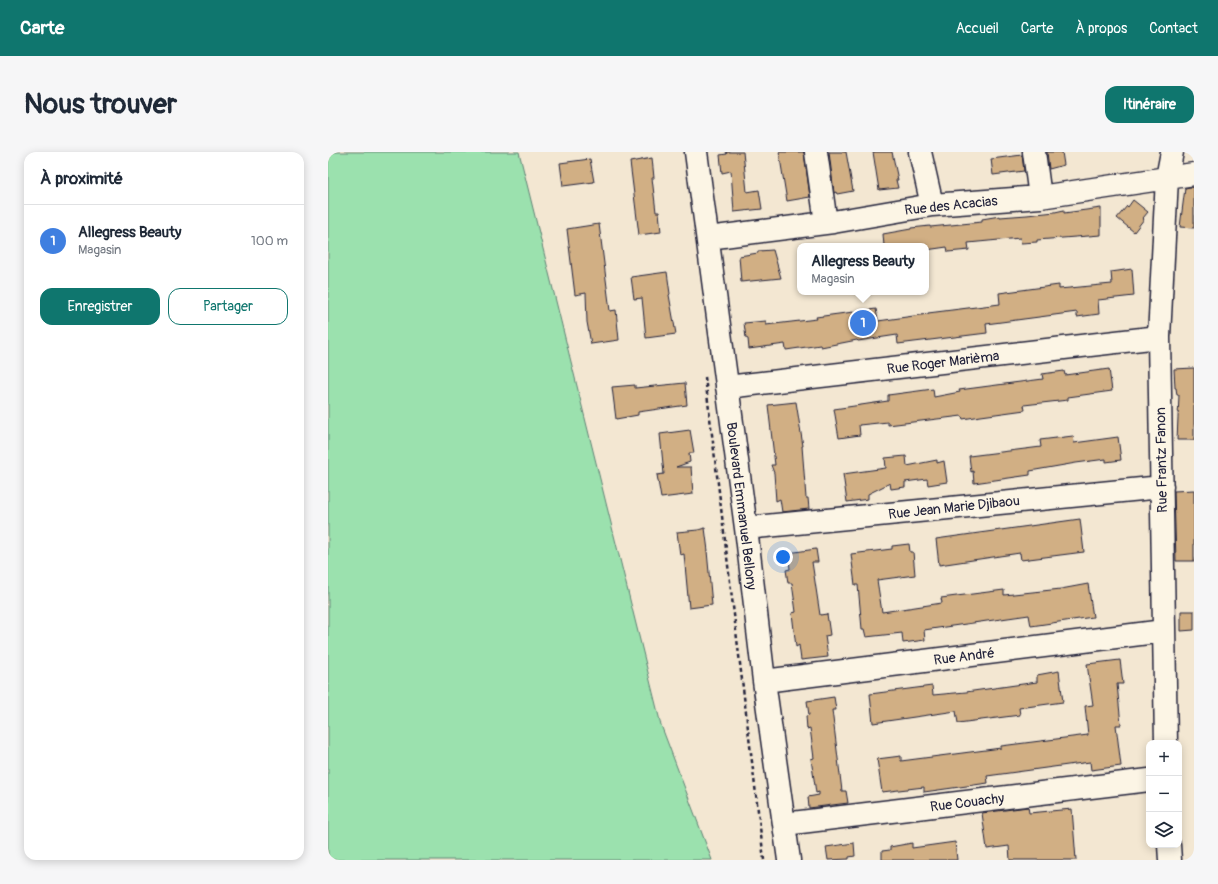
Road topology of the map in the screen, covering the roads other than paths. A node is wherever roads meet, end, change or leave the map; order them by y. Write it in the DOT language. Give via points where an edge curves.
graph roads {
  1 [pos="696,152"];
  2 [pos="816,152"];
  3 [pos="920,152"];
  4 [pos="1034,152"];
  5 [pos="1172,152"];
  6 [pos="1194,174"];
  7 [pos="1167,178"];
  8 [pos="1040,197"];
  9 [pos="932,205"];
  10 [pos="826,223"];
  11 [pos="708,238"];
  12 [pos="1159,337"];
  13 [pos="727,387"];
  14 [pos="1162,487"];
  15 [pos="746,528"];
  16 [pos="1164,631"];
  17 [pos="764,681"];
  18 [pos="1166,740"];
  19 [pos="1146,780"];
  20 [pos="784,824"];
  21 [pos="1169,848"];
  22 [pos="789,860"];
  23 [pos="1170,860"];
  1 -- 11 [label="street, Boulevard Emmanuel Bellony"];
  2 -- 10 [label="street"];
  3 -- 9 [label="street"];
  4 -- 8 [label="street"];
  5 -- 7 [label="street, Rue Frantz Fanon"];
  6 -- 7 [label="street, Rue des Acacias"];
  7 -- 8 [label="street, Rue des Acacias"];
  7 -- 12 [label="street, Rue Frantz Fanon"];
  8 -- 9 [label="street, Rue des Acacias"];
  9 -- 10 [label="street, Rue des Acacias"];
  10 -- 11 [label="street, Rue des Acacias"];
  11 -- 13 [label="street, Boulevard Emmanuel Bellony"];
  12 -- 13 [label="street, Rue Roger Marièma"];
  12 -- 14 [label="street, Rue Frantz Fanon"];
  13 -- 15 [label="street, Boulevard Emmanuel Bellony"];
  14 -- 15 [label="street, Rue Jean Marie Djibaou"];
  14 -- 16 [label="street, Rue Frantz Fanon"];
  15 -- 17 [label="street, Boulevard Emmanuel Bellony"];
  16 -- 17 [label="street, Rue André"];
  16 -- 18 [label="street, Rue Frantz Fanon"];
  17 -- 20 [label="street, Boulevard Emmanuel Bellony"];
  19 -- 20 [label="street, Rue Couachy"];
  20 -- 22 [label="street, Boulevard Emmanuel Bellony"];
  21 -- 23 [label="street"];
}
